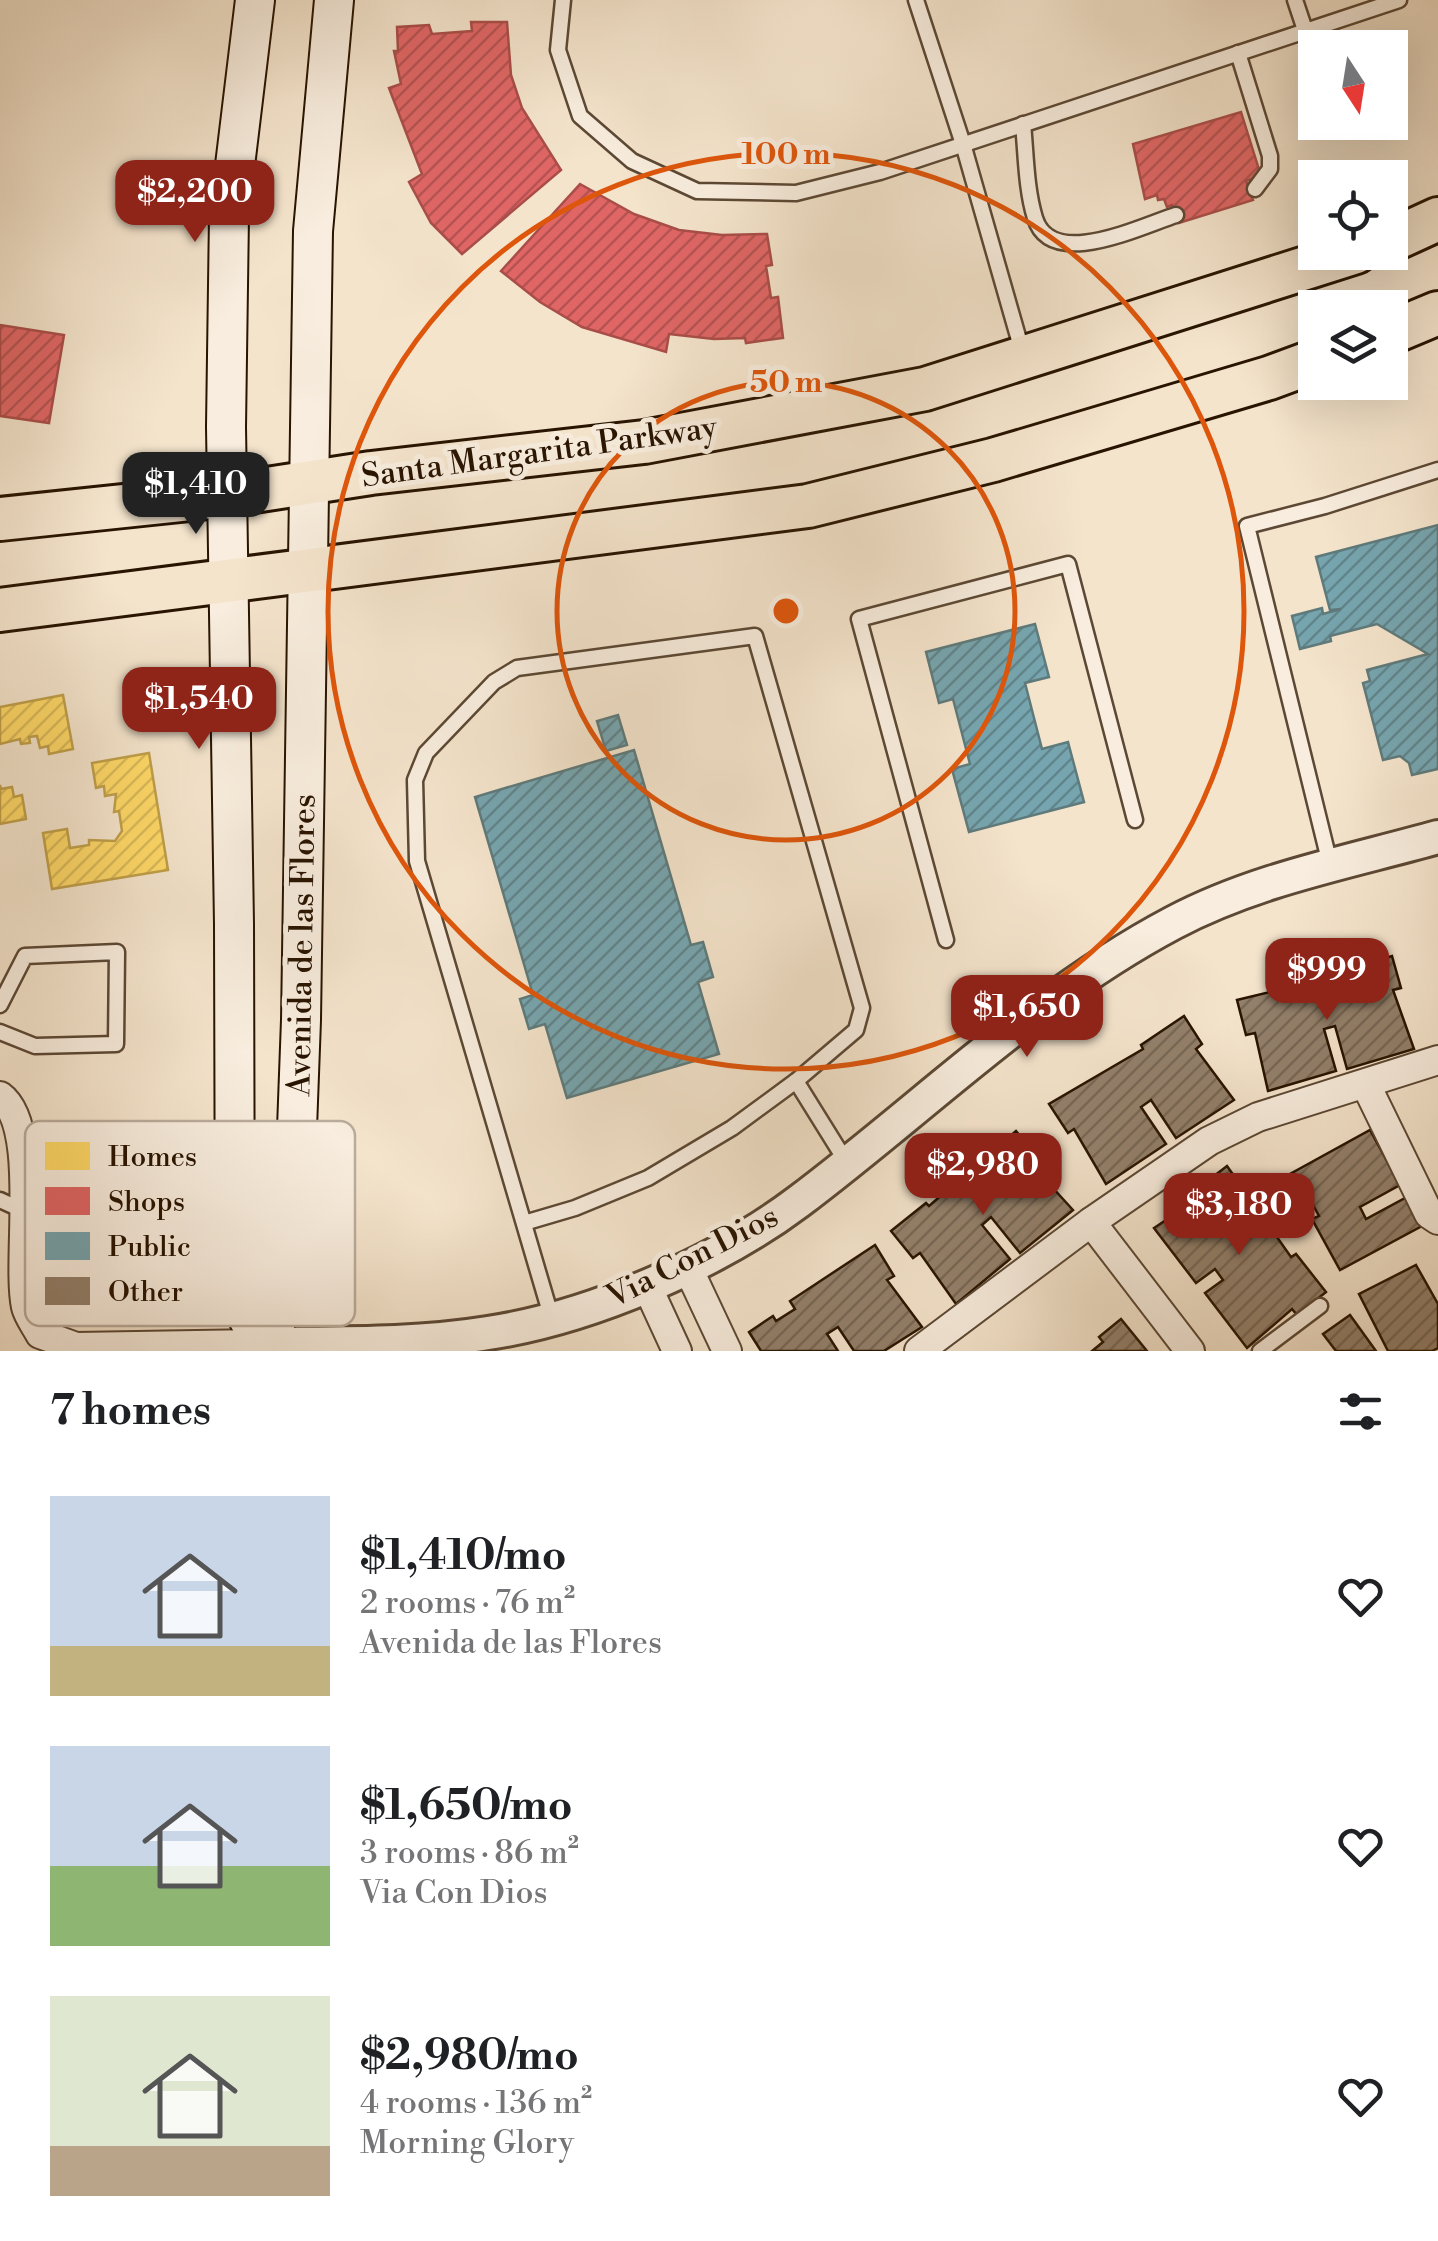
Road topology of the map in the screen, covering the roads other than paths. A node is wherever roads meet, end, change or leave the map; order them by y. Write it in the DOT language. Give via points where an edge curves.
graph roads {
  1 [pos="255,0"];
  2 [pos="334,0"];
  3 [pos="563,0"];
  4 [pos="916,0"];
  5 [pos="1295,0"];
  6 [pos="1399,0"];
  7 [pos="1305,30"];
  8 [pos="1298,32"];
  9 [pos="1238,53"];
  10 [pos="1023,124"];
  11 [pos="962,144"];
  12 [pos="1255,189"];
  13 [pos="1176,215"];
  14 [pos="1438,219"];
  15 [pos="1408,233"];
  16 [pos="1301,270"];
  17 [pos="1438,313"];
  18 [pos="1408,325"];
  19 [pos="1024,360"];
  20 [pos="1298,367"];
  21 [pos="1438,470"];
  22 [pos="310,482"];
  23 [pos="228,494"];
  24 [pos="0,519"];
  25 [pos="307,570"];
  26 [pos="230,578"];
  27 [pos="0,610"];
  28 [pos="1134,820"];
  29 [pos="1438,837"];
  30 [pos="1330,864"];
  31 [pos="946,940"];
  32 [pos="0,1005"];
  33 [pos="0,1032"];
  34 [pos="1438,1060"];
  35 [pos="796,1081"];
  36 [pos="1366,1085"];
  37 [pos="0,1096"];
  38 [pos="234,1121"];
  39 [pos="298,1121"];
  40 [pos="848,1163"];
  41 [pos="12,1206"];
  42 [pos="1438,1220"];
  43 [pos="1091,1222"];
  44 [pos="524,1223"];
  45 [pos="687,1266"];
  46 [pos="648,1286"];
  47 [pos="25,1301"];
  48 [pos="1320,1306"];
  49 [pos="552,1320"];
  50 [pos="36,1326"];
  51 [pos="262,1347"];
  52 [pos="677,1351"];
  53 [pos="727,1351"];
  54 [pos="919,1351"];
  55 [pos="1190,1351"];
  56 [pos="1260,1351"];
  1 -- 23 [label="main road, Avenida de las Flores" via="229,215"];
  2 -- 22 [label="main road, Avenida de las Flores" via="312,231"];
  3 -- 11 [label="lane" via="558,50 580,116 632,161 697,190 796,194"];
  4 -- 11 [label="lane"];
  5 -- 7 [label="lane"];
  6 -- 7 [label="lane"];
  8 -- 9 [label="lane"];
  9 -- 10 [label="lane"];
  9 -- 12 [label="lane" via="1270,156 1270,169"];
  10 -- 11 [label="lane"];
  10 -- 13 [label="lane" via="1034,216 1051,240 1084,244"];
  11 -- 19 [label="lane"];
  14 -- 15 [label="main road"];
  16 -- 19 [label="main road, Santa Margarita Parkway"];
  17 -- 18 [label="main road"];
  19 -- 22 [label="main road, Santa Margarita Parkway" via="925,389 644,442"];
  20 -- 25 [label="main road" via="993,460 808,506"];
  21 -- 30 [label="lane" via="1247,526"];
  22 -- 23 [label="main road, Santa Margarita Parkway"];
  22 -- 25 [label="main road, Avenida de las Flores"];
  23 -- 24 [label="main road, Santa Margarita Parkway"];
  23 -- 26 [label="main road, Avenida de las Flores"];
  25 -- 26 [label="main road"];
  25 -- 39 [label="main road, Avenida de las Flores"];
  26 -- 27 [label="main road"];
  26 -- 38 [label="main road, Avenida de las Flores"];
  28 -- 31 [label="lane" via="1068,564 858,618"];
  29 -- 30 [label="street, Via Con Dios"];
  30 -- 40 [label="street, Via Con Dios" via="1176,921 1110,959"];
  32 -- 33 [label="lane" via="25,956 117,952 116,1044 35,1046"];
  34 -- 36 [label="street"];
  35 -- 40 [label="lane"];
  35 -- 44 [label="lane" via="648,1178"];
  35 -- 44 [label="lane" via="856,1030 862,1008 755,636 517,668 494,682 426,753 414,780 417,862"];
  36 -- 42 [label="street" via="1429,1214"];
  36 -- 43 [label="street" via="1258,1117 1209,1141"];
  37 -- 41 [label="street" via="21,1138"];
  40 -- 45 [label="street, Via Con Dios" via="796,1204"];
  41 -- 47 [label="street"];
  43 -- 54 [label="street"];
  43 -- 55 [label="street"];
  44 -- 49 [label="lane"];
  45 -- 46 [label="street, Via Con Dios"];
  45 -- 53 [label="street"];
  46 -- 49 [label="street, Via Con Dios"];
  46 -- 52 [label="street"];
  48 -- 56 [label="lane"];
  49 -- 51 [label="street, Via Con Dios" via="489,1334"];
  50 -- 51 [label="street" via="76,1348"];
}
